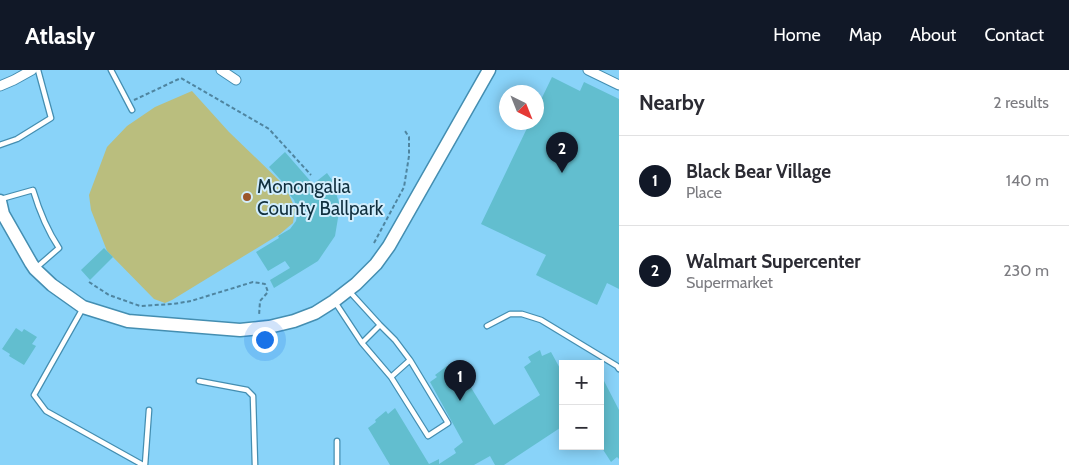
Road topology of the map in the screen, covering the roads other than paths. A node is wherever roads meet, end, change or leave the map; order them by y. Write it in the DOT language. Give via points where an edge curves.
graph roads {
  1 [pos="32,70"];
  2 [pos="38,70"];
  3 [pos="111,70"];
  4 [pos="221,70"];
  5 [pos="489,70"];
  6 [pos="588,70"];
  7 [pos="236,80"];
  8 [pos="619,85"];
  9 [pos="0,86"];
  10 [pos="132,110"];
  11 [pos="0,145"];
  12 [pos="0,200"];
  13 [pos="35,269"];
  14 [pos="349,290"];
  15 [pos="334,301"];
  16 [pos="83,307"];
  17 [pos="380,325"];
  18 [pos="487,326"];
  19 [pos="362,343"];
  20 [pos="410,360"];
  21 [pos="619,369"];
  22 [pos="390,377"];
  23 [pos="199,381"];
  24 [pos="149,410"];
  25 [pos="338,441"];
  26 [pos="144,465"];
  27 [pos="254,465"];
  28 [pos="337,465"];
  1 -- 9 [label="street"];
  2 -- 11 [label="lane" via="51,118 17,139"];
  3 -- 10 [label="lane"];
  4 -- 7 [label="street"];
  5 -- 14 [label="street" via="390,246"];
  6 -- 8 [label="street"];
  12 -- 13 [label="street" via="11,228"];
  12 -- 13 [label="lane" via="33,190 59,248"];
  13 -- 16 [label="street"];
  14 -- 15 [label="street"];
  14 -- 17 [label="lane"];
  15 -- 16 [label="street" via="294,321 240,330 128,321"];
  15 -- 19 [label="lane"];
  16 -- 26 [label="lane" via="34,395 46,411"];
  17 -- 19 [label="lane"];
  17 -- 20 [label="lane"];
  18 -- 21 [label="lane" via="510,314 541,320"];
  19 -- 22 [label="lane"];
  20 -- 22 [label="lane"];
  20 -- 22 [label="lane" via="448,424 428,436"];
  23 -- 27 [label="lane" via="247,390 253,396"];
  24 -- 26 [label="lane"];
  25 -- 28 [label="lane"];
}
